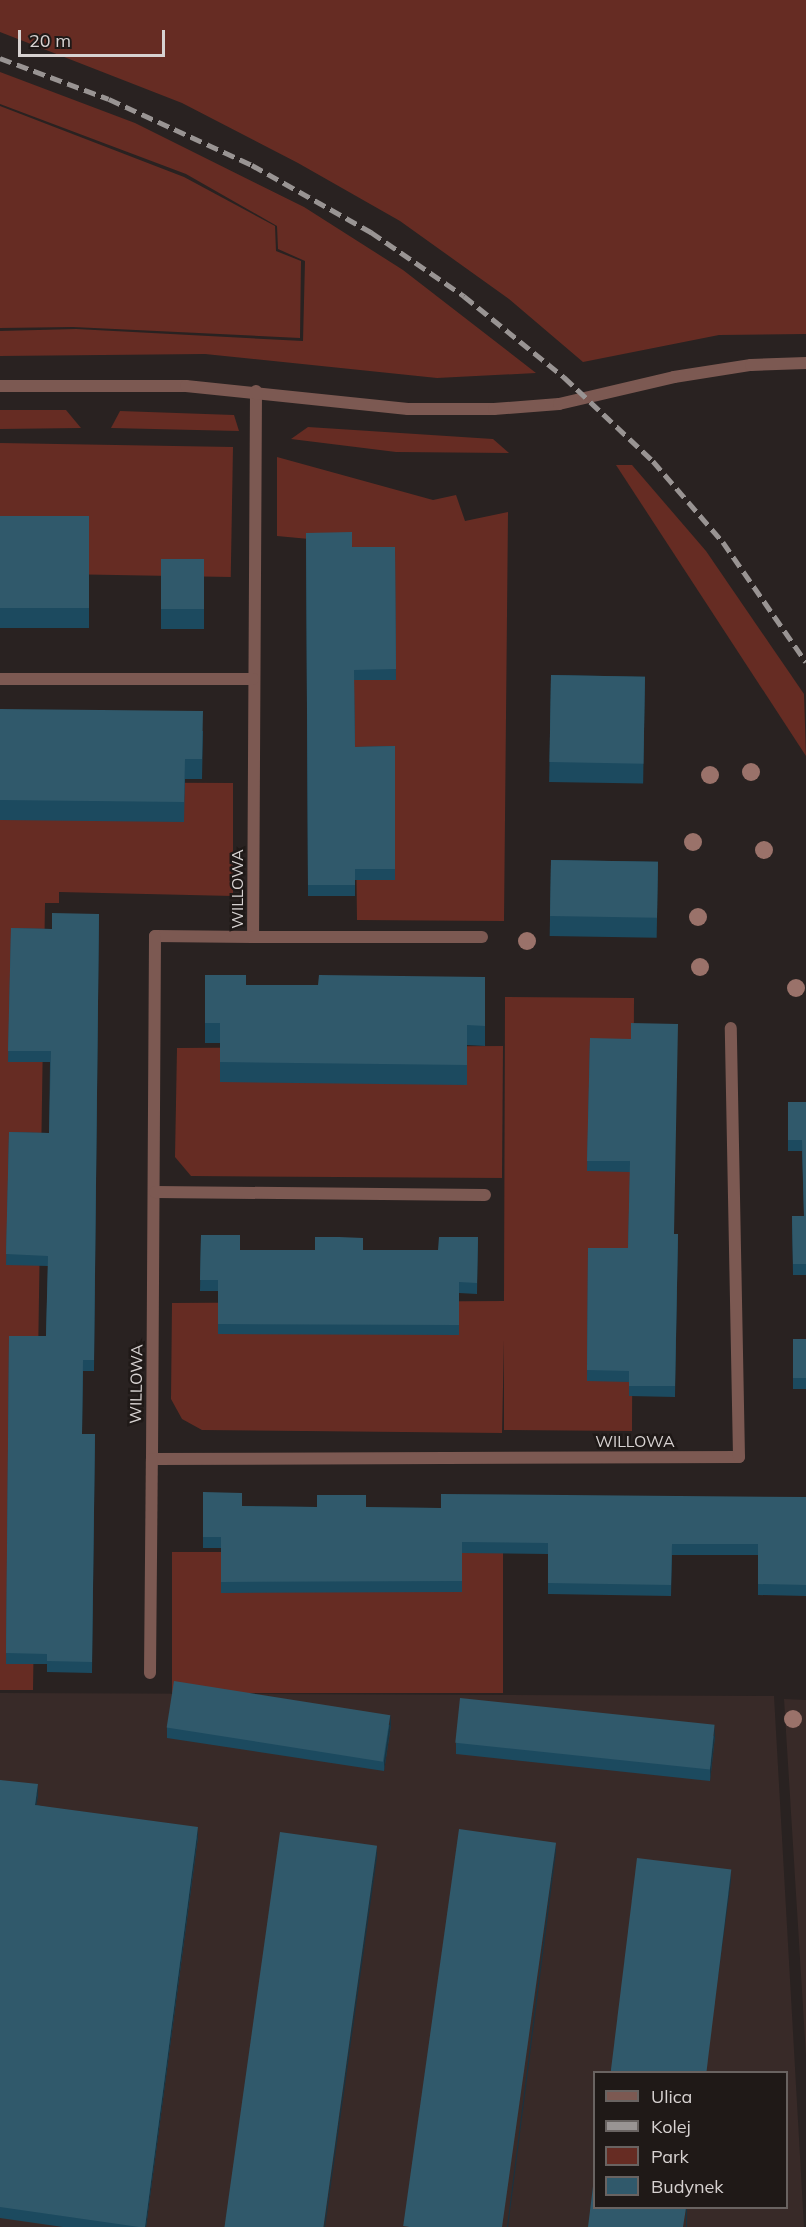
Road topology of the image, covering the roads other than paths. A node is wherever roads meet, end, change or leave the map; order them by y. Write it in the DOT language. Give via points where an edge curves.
graph roads {
  1 [pos="806,363"];
  2 [pos="0,386"];
  3 [pos="256,391"];
  4 [pos="0,679"];
  5 [pos="253,679"];
  6 [pos="253,937"];
  7 [pos="482,937"];
  8 [pos="731,1028"];
  9 [pos="154,1192"];
  10 [pos="485,1195"];
  11 [pos="152,1459"];
  12 [pos="150,1673"];
  1 -- 3 [label="street" via="740,366 568,402 505,409 408,409"];
  2 -- 3 [label="street" via="186,386"];
  3 -- 5 [label="street, WILLOWA"];
  4 -- 5 [label="street"];
  5 -- 6 [label="street, WILLOWA"];
  6 -- 7 [label="street"];
  6 -- 9 [label="street, WILLOWA" via="155,936"];
  8 -- 11 [label="street, WILLOWA" via="739,1457"];
  9 -- 10 [label="street"];
  9 -- 11 [label="street, WILLOWA"];
  11 -- 12 [label="street"];
}
